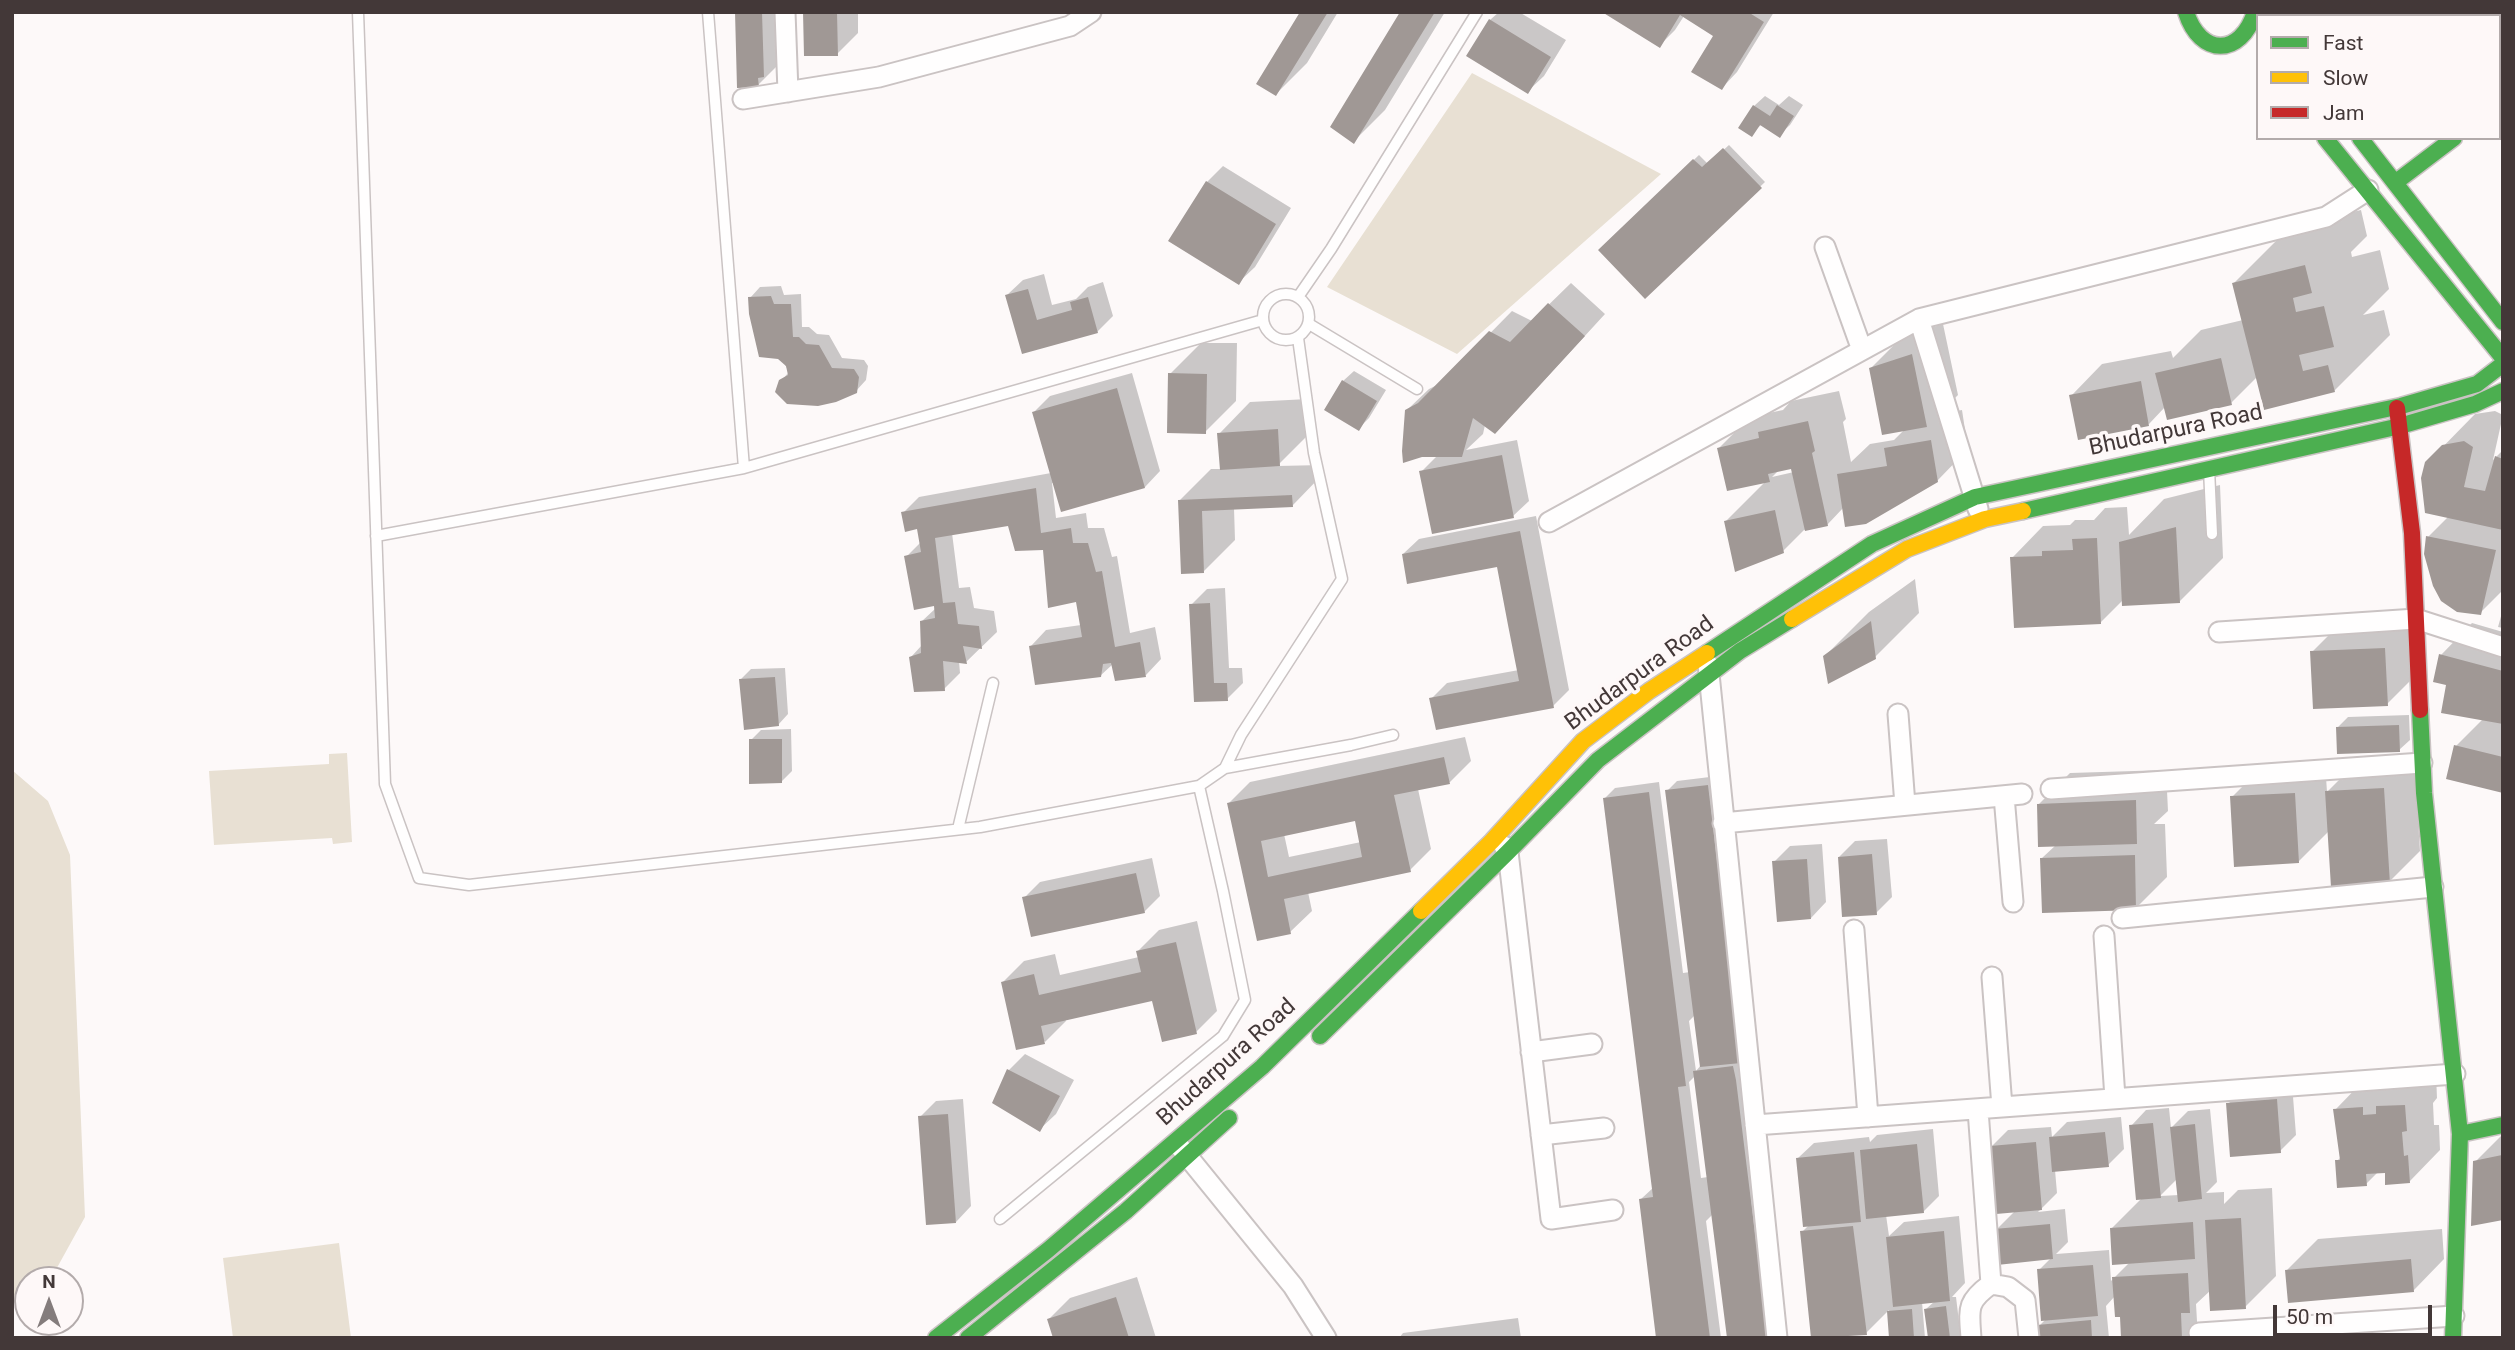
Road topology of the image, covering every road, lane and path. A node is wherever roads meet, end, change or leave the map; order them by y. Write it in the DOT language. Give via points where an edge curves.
graph roads {
  1 [pos="358,12"];
  2 [pos="708,12"];
  3 [pos="785,12"];
  4 [pos="1091,12"];
  5 [pos="1477,12"];
  6 [pos="2182,13"];
  7 [pos="2256,14"];
  8 [pos="788,92"];
  9 [pos="743,99"];
  10 [pos="2327,140"];
  11 [pos="2362,140"];
  12 [pos="2451,140"];
  13 [pos="2396,181"];
  14 [pos="2368,190"];
  15 [pos="1825,247"];
  16 [pos="1298,297"];
  17 [pos="1919,319"];
  18 [pos="1263,320"];
  19 [pos="2503,322"];
  20 [pos="1309,324"];
  21 [pos="1298,338"];
  22 [pos="1862,350"];
  23 [pos="2503,358"];
  24 [pos="2503,364"];
  25 [pos="1417,389"];
  26 [pos="2503,391"];
  27 [pos="2397,408"];
  28 [pos="2400,426"];
  29 [pos="744,468"];
  30 [pos="2209,468"];
  31 [pos="1975,497"];
  32 [pos="1982,520"];
  33 [pos="1549,522"];
  34 [pos="2212,534"];
  35 [pos="376,536"];
  36 [pos="2416,619"];
  37 [pos="2219,632"];
  38 [pos="2503,647"];
  39 [pos="1708,662"];
  40 [pos="993,683"];
  41 [pos="1898,714"];
  42 [pos="1393,735"];
  43 [pos="2422,763"];
  44 [pos="1225,768"];
  45 [pos="1199,786"];
  46 [pos="2051,789"];
  47 [pos="1905,805"];
  48 [pos="1723,823"];
  49 [pos="958,829"];
  50 [pos="1502,844"];
  51 [pos="2433,887"];
  52 [pos="2013,902"];
  53 [pos="2122,918"];
  54 [pos="1854,930"];
  55 [pos="2104,936"];
  56 [pos="1992,977"];
  57 [pos="1351,980"];
  58 [pos="1364,992"];
  59 [pos="1592,1044"];
  60 [pos="1307,1048"];
  61 [pos="1531,1052"];
  62 [pos="2455,1074"];
  63 [pos="2115,1098"];
  64 [pos="2002,1107"];
  65 [pos="1978,1110"];
  66 [pos="1237,1111"];
  67 [pos="1868,1117"];
  68 [pos="1755,1125"];
  69 [pos="2503,1125"];
  70 [pos="1605,1128"];
  71 [pos="2460,1134"];
  72 [pos="1541,1135"];
  73 [pos="1181,1149"];
  74 [pos="1613,1210"];
  75 [pos="1000,1219"];
  76 [pos="1991,1284"];
  77 [pos="2454,1317"];
  78 [pos="2199,1334"];
  79 [pos="936,1338"];
  80 [pos="968,1338"];
  81 [pos="1326,1338"];
  82 [pos="1777,1338"];
  83 [pos="1971,1338"];
  84 [pos="2029,1338"];
  85 [pos="2453,1338"];
  1 -- 35 [label="lane"];
  2 -- 29 [label="lane"];
  3 -- 8 [label="street"];
  4 -- 8 [label="street" via="1070,26 891,74"];
  5 -- 16 [label="lane"];
  6 -- 7 [label="street" via="2196,37 2221,46 2246,43"];
  8 -- 9 [label="street"];
  10 -- 14 [label="street"];
  11 -- 13 [label="street"];
  12 -- 13 [label="street"];
  13 -- 19 [label="street"];
  14 -- 17 [label="street" via="2326,217"];
  14 -- 23 [label="street"];
  15 -- 22 [label="street"];
  16 -- 18 [label="lane" via="1275,297 1264,310"];
  16 -- 20 [label="lane" via="1307,306"];
  17 -- 22 [label="street"];
  17 -- 31 [label="street"];
  18 -- 21 [label="lane" via="1271,336"];
  18 -- 29 [label="lane"];
  20 -- 21 [label="lane"];
  20 -- 25 [label="lane"];
  21 -- 44 [label="lane" via="1314,453 1342,579 1241,735"];
  22 -- 33 [label="street"];
  24 -- 27 [label="street, Bhudarpura Road" via="2477,384"];
  26 -- 28 [label="street, Bhudarpura Road"];
  27 -- 28 [label="street"];
  27 -- 31 [label="street, Bhudarpura Road"];
  28 -- 30 [label="street, Bhudarpura Road"];
  28 -- 36 [label="street"];
  29 -- 35 [label="lane"];
  30 -- 32 [label="street, Bhudarpura Road"];
  30 -- 34 [label="lane"];
  31 -- 32 [label="street"];
  31 -- 39 [label="street, Bhudarpura Road" via="1872,544"];
  32 -- 39 [label="street, Bhudarpura Road" via="1908,548 1740,650"];
  35 -- 49 [label="lane" via="385,784 419,878 469,885"];
  36 -- 37 [label="street"];
  36 -- 38 [label="street"];
  36 -- 43 [label="street"];
  39 -- 48 [label="street"];
  39 -- 50 [label="street, Bhudarpura Road"];
  39 -- 50 [label="street, Bhudarpura Road" via="1649,691 1583,741"];
  40 -- 49 [label="lane"];
  41 -- 47 [label="street"];
  42 -- 44 [label="lane"];
  43 -- 46 [label="street"];
  43 -- 51 [label="street"];
  44 -- 45 [label="lane"];
  45 -- 49 [label="lane"];
  45 -- 75 [label="lane" via="1245,1000 1223,1036"];
  47 -- 48 [label="street"];
  47 -- 52 [label="street" via="2013,795"];
  48 -- 68 [label="street"];
  50 -- 57 [label="street, Bhudarpura Road"];
  50 -- 58 [label="street, Bhudarpura Road"];
  50 -- 61 [label="street"];
  51 -- 53 [label="street"];
  51 -- 62 [label="street"];
  54 -- 67 [label="street"];
  55 -- 63 [label="street"];
  56 -- 64 [label="street"];
  57 -- 58 [label="street"];
  57 -- 73 [label="street, Bhudarpura Road"];
  58 -- 60 [label="street, Bhudarpura Road"];
  59 -- 61 [label="street"];
  61 -- 72 [label="street"];
  62 -- 63 [label="street"];
  62 -- 71 [label="street"];
  63 -- 64 [label="street"];
  64 -- 65 [label="street"];
  65 -- 67 [label="street"];
  65 -- 76 [label="street"];
  66 -- 73 [label="street, Bhudarpura Road"];
  67 -- 68 [label="street"];
  68 -- 82 [label="street"];
  69 -- 71 [label="street"];
  70 -- 72 [label="street"];
  71 -- 77 [label="street"];
  72 -- 74 [label="street" via="1551,1219"];
  73 -- 79 [label="street, Bhudarpura Road"];
  73 -- 80 [label="street, Bhudarpura Road" via="1126,1210"];
  73 -- 81 [label="street" via="1293,1286"];
  76 -- 83 [label="street" via="1975,1295 1969,1306"];
  76 -- 84 [label="street" via="2008,1287 2025,1300"];
  77 -- 78 [label="street"];
  77 -- 85 [label="street"];
}
